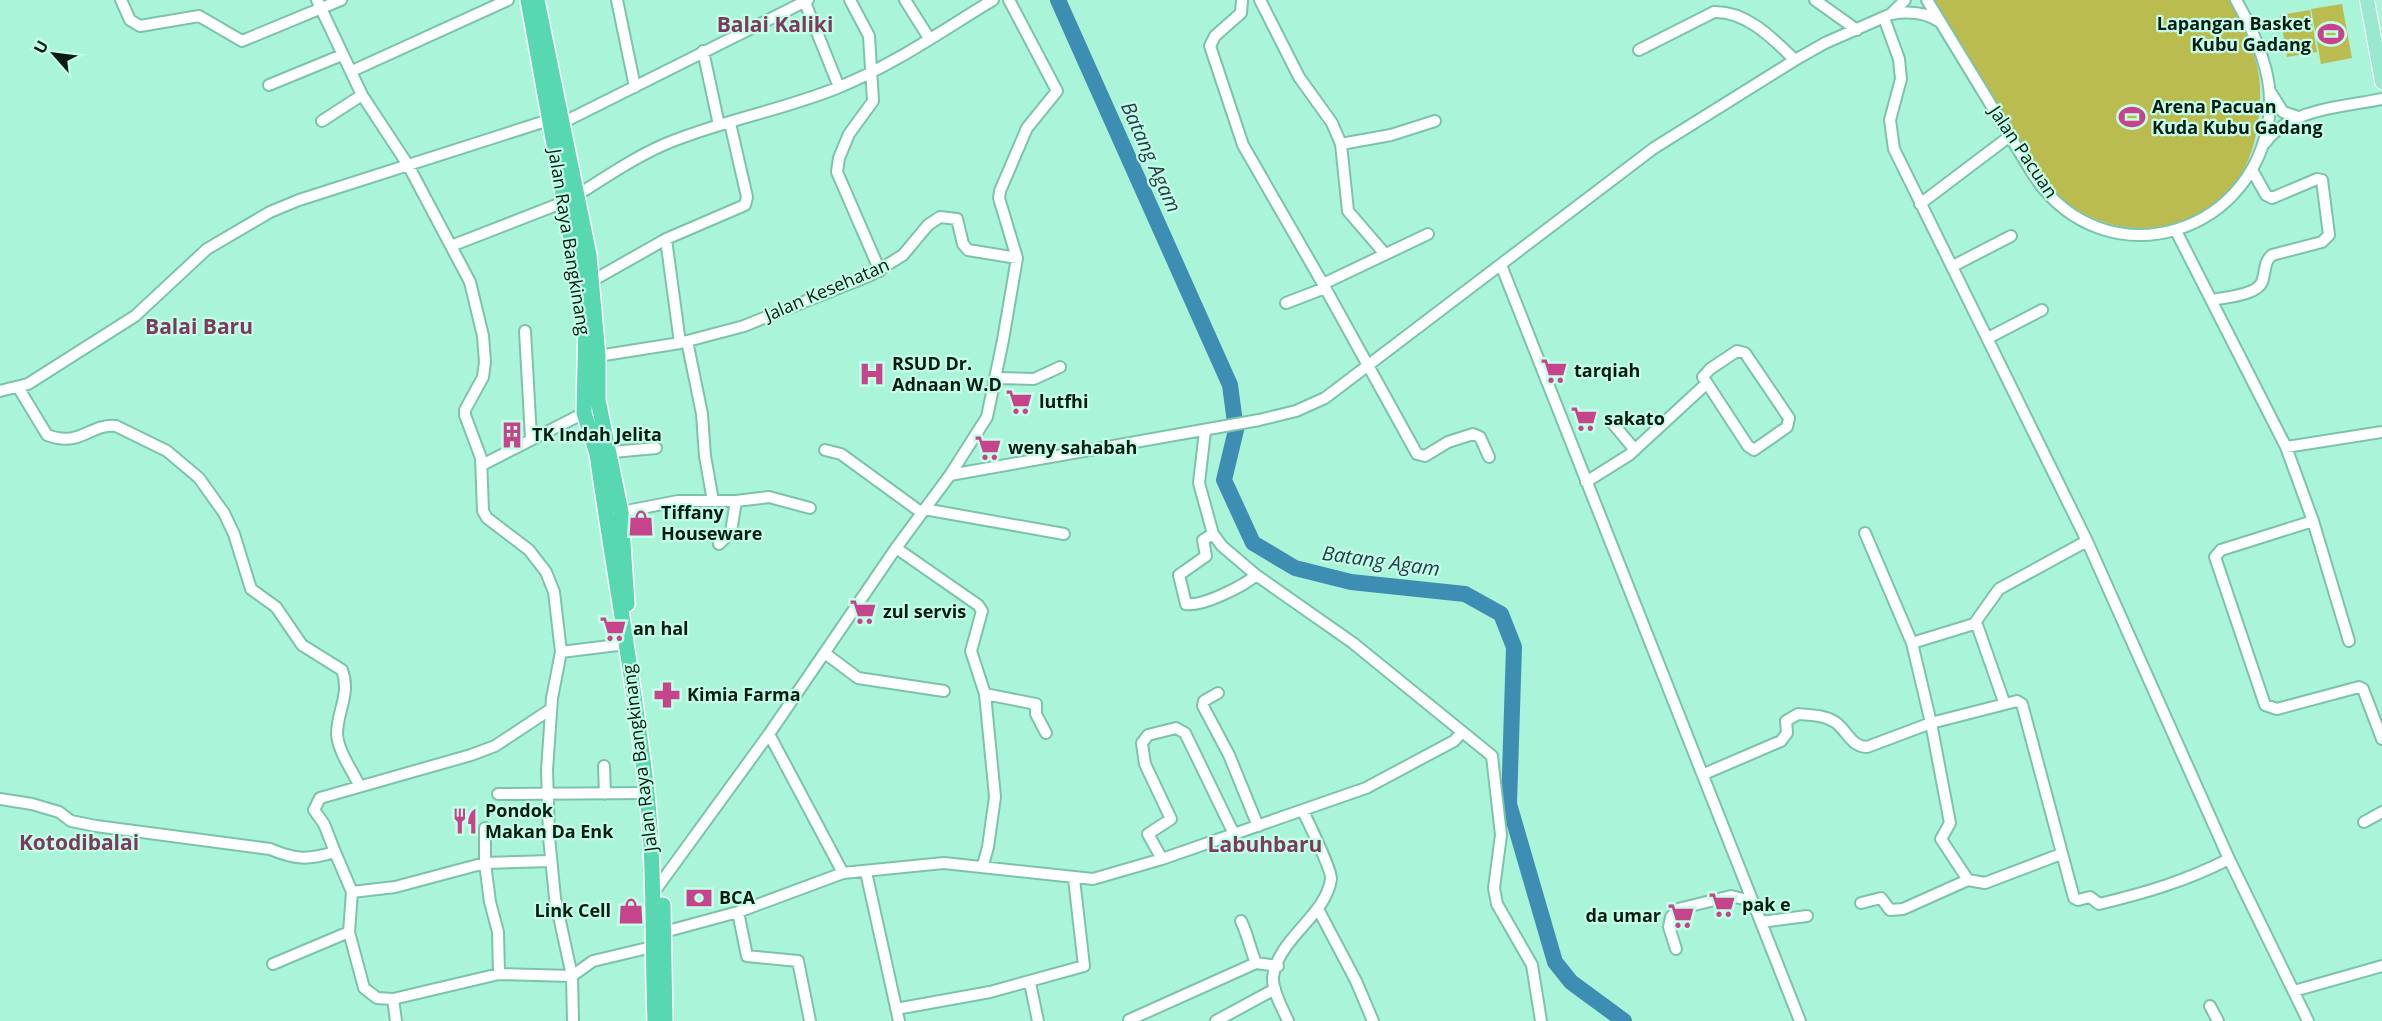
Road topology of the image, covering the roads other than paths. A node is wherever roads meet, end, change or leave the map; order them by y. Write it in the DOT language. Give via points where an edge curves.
graph roads {
  1 [pos="121,0"];
  2 [pos="341,0"];
  3 [pos="508,0"];
  4 [pos="617,0"];
  5 [pos="806,0"];
  6 [pos="850,0"];
  7 [pos="905,0"];
  8 [pos="993,0"];
  9 [pos="1009,0"];
  10 [pos="1242,0"];
  11 [pos="1260,0"];
  12 [pos="1815,0"];
  13 [pos="1905,0"];
  14 [pos="1927,0"];
  15 [pos="2236,0"];
  16 [pos="2367,0"];
  17 [pos="533,2"];
  18 [pos="319,4"];
  19 [pos="1887,16"];
  20 [pos="1942,23"];
  21 [pos="1857,30"];
  22 [pos="929,38"];
  23 [pos="1639,50"];
  24 [pos="703,51"];
  25 [pos="342,55"];
  26 [pos="1795,60"];
  27 [pos="352,71"];
  28 [pos="870,72"];
  29 [pos="2382,82"];
  30 [pos="269,85"];
  31 [pos="635,87"];
  32 [pos="838,87"];
  33 [pos="2269,88"];
  34 [pos="362,95"];
  35 [pos="2382,99"];
  36 [pos="2298,117"];
  37 [pos="322,121"];
  38 [pos="1435,121"];
  39 [pos="555,122"];
  40 [pos="724,124"];
  41 [pos="2010,136"];
  42 [pos="1341,144"];
  43 [pos="2262,148"];
  44 [pos="408,165"];
  45 [pos="2252,170"];
  46 [pos="570,199"];
  47 [pos="1920,204"];
  48 [pos="2176,231"];
  49 [pos="1428,234"];
  50 [pos="2011,236"];
  51 [pos="666,239"];
  52 [pos="451,246"];
  53 [pos="1385,254"];
  54 [pos="582,256"];
  55 [pos="1017,258"];
  56 [pos="1502,265"];
  57 [pos="1953,266"];
  58 [pos="880,271"];
  59 [pos="592,281"];
  60 [pos="1324,286"];
  61 [pos="2213,300"];
  62 [pos="1286,303"];
  63 [pos="2042,310"];
  64 [pos="525,331"];
  65 [pos="1988,338"];
  66 [pos="683,342"];
  67 [pos="598,357"];
  68 [pos="1367,367"];
  69 [pos="1060,368"];
  70 [pos="997,378"];
  71 [pos="1706,384"];
  72 [pos="18,387"];
  73 [pos="0,391"];
  74 [pos="584,413"];
  75 [pos="1610,420"];
  76 [pos="1208,430"];
  77 [pos="2382,432"];
  78 [pos="531,438"];
  79 [pos="2286,447"];
  80 [pos="656,448"];
  81 [pos="825,450"];
  82 [pos="1635,450"];
  83 [pos="602,453"];
  84 [pos="1489,457"];
  85 [pos="482,465"];
  86 [pos="950,475"];
  87 [pos="1586,482"];
  88 [pos="713,501"];
  89 [pos="736,501"];
  90 [pos="810,508"];
  91 [pos="923,511"];
  92 [pos="621,512"];
  93 [pos="2313,521"];
  94 [pos="1865,533"];
  95 [pos="1064,534"];
  96 [pos="1210,535"];
  97 [pos="2087,541"];
  98 [pos="719,544"];
  99 [pos="896,548"];
  100 [pos="1253,577"];
  101 [pos="624,612"];
  102 [pos="1976,622"];
  103 [pos="2349,642"];
  104 [pos="1912,643"];
  105 [pos="626,644"];
  106 [pos="561,652"];
  107 [pos="826,654"];
  108 [pos="944,692"];
  109 [pos="1218,693"];
  110 [pos="985,694"];
  111 [pos="2004,702"];
  112 [pos="551,709"];
  113 [pos="1931,723"];
  114 [pos="1046,733"];
  115 [pos="769,734"];
  116 [pos="1459,736"];
  117 [pos="2382,739"];
  118 [pos="604,766"];
  119 [pos="1704,774"];
  120 [pos="359,785"];
  121 [pos="647,793"];
  122 [pos="498,794"];
  123 [pos="547,794"];
  124 [pos="605,794"];
  125 [pos="0,799"];
  126 [pos="1304,811"];
  127 [pos="2382,812"];
  128 [pos="2364,822"];
  129 [pos="1258,826"];
  130 [pos="484,828"];
  131 [pos="1234,834"];
  132 [pos="335,852"];
  133 [pos="2061,854"];
  134 [pos="1162,859"];
  135 [pos="2229,859"];
  136 [pos="551,861"];
  137 [pos="485,864"];
  138 [pos="983,866"];
  139 [pos="866,872"];
  140 [pos="843,873"];
  141 [pos="1074,879"];
  142 [pos="1968,880"];
  143 [pos="658,886"];
  144 [pos="352,892"];
  145 [pos="1752,901"];
  146 [pos="1861,903"];
  147 [pos="1318,909"];
  148 [pos="738,912"];
  149 [pos="1807,916"];
  150 [pos="1240,921"];
  151 [pos="1761,922"];
  152 [pos="349,932"];
  153 [pos="664,932"];
  154 [pos="652,947"];
  155 [pos="1676,949"];
  156 [pos="1256,963"];
  157 [pos="273,964"];
  158 [pos="1278,966"];
  159 [pos="2382,966"];
  160 [pos="499,974"];
  161 [pos="572,976"];
  162 [pos="1030,983"];
  163 [pos="1275,989"];
  164 [pos="2295,991"];
  165 [pos="393,999"];
  166 [pos="2210,1006"];
  167 [pos="896,1009"];
  168 [pos="1129,1020"];
  169 [pos="396,1021"];
  170 [pos="573,1021"];
  171 [pos="655,1021"];
  172 [pos="665,1021"];
  173 [pos="810,1021"];
  174 [pos="899,1021"];
  175 [pos="1038,1021"];
  176 [pos="1216,1021"];
  177 [pos="1288,1021"];
  178 [pos="1373,1021"];
  179 [pos="1541,1021"];
  180 [pos="1800,1021"];
  181 [pos="2218,1021"];
  182 [pos="2308,1021"];
  1 -- 18 [label="street" via="130,20 140,26 200,16 242,40"];
  2 -- 18 [label="street"];
  3 -- 27 [label="street"];
  4 -- 31 [label="street"];
  5 -- 24 [label="street"];
  5 -- 32 [label="street"];
  6 -- 28 [label="street" via="868,36"];
  7 -- 22 [label="street"];
  8 -- 22 [label="street"];
  9 -- 55 [label="street" via="1056,89 1022,137 1000,191"];
  10 -- 60 [label="street" via="1243,10 1212,39 1210,50 1243,145"];
  11 -- 42 [label="street" via="1299,77 1332,123"];
  12 -- 21 [label="street"];
  13 -- 19 [label="street"];
  14 -- 20 [label="street, Jalan Pacuan"];
  15 -- 33 [label="street, Jalan Pacuan" via="2253,36"];
  16 -- 29 [label="main road"];
  17 -- 39 [label="highway, Jalan Raya Bangkinang"];
  18 -- 25 [label="street"];
  19 -- 20 [label="street" via="1914,13"];
  19 -- 21 [label="street"];
  19 -- 47 [label="street" via="1901,79 1890,132"];
  20 -- 41 [label="street, Jalan Pacuan"];
  21 -- 26 [label="street"];
  22 -- 28 [label="street"];
  23 -- 26 [label="street" via="1714,12 1725,11 1766,32"];
  24 -- 31 [label="street"];
  24 -- 40 [label="street"];
  25 -- 27 [label="street"];
  25 -- 30 [label="street"];
  26 -- 56 [label="street" via="1654,148"];
  27 -- 34 [label="street"];
  28 -- 32 [label="street"];
  28 -- 58 [label="street" via="873,102 849,135 837,172"];
  31 -- 39 [label="street"];
  32 -- 40 [label="street"];
  33 -- 36 [label="street" via="2279,108"];
  33 -- 43 [label="street, Jalan Pacuan"];
  34 -- 37 [label="street"];
  34 -- 44 [label="street"];
  35 -- 36 [label="street"];
  36 -- 43 [label="street" via="2279,128"];
  38 -- 42 [label="street" via="1391,135"];
  39 -- 44 [label="street"];
  39 -- 46 [label="highway, Jalan Raya Bangkinang"];
  40 -- 46 [label="street" via="662,146"];
  40 -- 51 [label="street" via="747,203"];
  41 -- 47 [label="street"];
  41 -- 48 [label="street, Jalan Pacuan" via="2045,191 2077,218 2132,235"];
  42 -- 53 [label="street" via="1348,211"];
  43 -- 45 [label="street, Jalan Pacuan"];
  44 -- 52 [label="street"];
  44 -- 72 [label="street" via="299,200 237,231 207,249 135,316"];
  45 -- 48 [label="street, Jalan Pacuan" via="2225,203"];
  45 -- 61 [label="street" via="2266,195 2272,198 2317,178 2322,180 2327,239 2272,255 2266,260 2257,289"];
  46 -- 52 [label="street"];
  46 -- 54 [label="highway, Jalan Raya Bangkinang"];
  47 -- 57 [label="street"];
  48 -- 61 [label="street"];
  49 -- 53 [label="street"];
  50 -- 57 [label="street"];
  51 -- 59 [label="street"];
  51 -- 66 [label="street"];
  52 -- 85 [label="street" via="470,282 483,336 483,377 465,410"];
  53 -- 60 [label="street"];
  54 -- 59 [label="highway, Jalan Raya Bangkinang"];
  54 -- 74 [label="highway, Jalan Raya Bangkinang" via="586,322"];
  55 -- 58 [label="street, Jalan Kesehatan" via="968,250 957,219 940,217 928,225 903,255"];
  55 -- 70 [label="street"];
  56 -- 68 [label="street"];
  56 -- 87 [label="street"];
  57 -- 65 [label="street"];
  58 -- 66 [label="street, Jalan Kesehatan" via="744,326"];
  59 -- 67 [label="highway, Jalan Raya Bangkinang"];
  60 -- 62 [label="street"];
  60 -- 68 [label="street"];
  61 -- 79 [label="street"];
  63 -- 65 [label="street"];
  64 -- 78 [label="street"];
  65 -- 97 [label="street"];
  66 -- 67 [label="street, Jalan Kesehatan"];
  66 -- 88 [label="street" via="702,414"];
  67 -- 83 [label="highway, Jalan Raya Bangkinang"];
  68 -- 76 [label="street" via="1324,398 1296,411"];
  68 -- 84 [label="street" via="1419,456 1473,434 1480,437"];
  69 -- 70 [label="street" via="1034,379"];
  70 -- 86 [label="street" via="987,417"];
  71 -- 71 [label="street" via="1703,377 1710,369 1742,351 1787,412 1787,427 1758,449 1751,449"];
  71 -- 82 [label="street"];
  72 -- 73 [label="street"];
  72 -- 120 [label="street" via="47,435 66,440 108,425 116,426 167,451 199,478 234,534 251,589 276,607 302,645 342,670 346,690 337,734"];
  74 -- 78 [label="street"];
  74 -- 83 [label="highway, Jalan Raya Bangkinang"];
  75 -- 82 [label="street"];
  76 -- 86 [label="street"];
  76 -- 96 [label="street" via="1199,483"];
  77 -- 79 [label="street"];
  78 -- 85 [label="street"];
  79 -- 93 [label="street"];
  80 -- 83 [label="street"];
  81 -- 91 [label="street" via="841,454"];
  82 -- 87 [label="street"];
  83 -- 92 [label="highway, Jalan Raya Bangkinang"];
  83 -- 101 [label="highway, Jalan Raya Bangkinang"];
  85 -- 106 [label="street" via="483,511 487,518 529,550 546,572 554,592"];
  86 -- 91 [label="street"];
  87 -- 119 [label="street"];
  88 -- 89 [label="street"];
  88 -- 92 [label="street" via="678,501"];
  89 -- 90 [label="street" via="769,497"];
  89 -- 98 [label="street" via="731,532"];
  91 -- 95 [label="street"];
  91 -- 99 [label="street"];
  92 -- 101 [label="highway, Jalan Raya Bangkinang"];
  93 -- 103 [label="street"];
  93 -- 117 [label="street" via="2221,550 2215,563 2265,705 2277,709 2360,687"];
  94 -- 104 [label="street"];
  96 -- 100 [label="street"];
  96 -- 100 [label="street" via="1203,541 1206,556 1179,575 1186,604 1214,597"];
  97 -- 102 [label="street" via="1999,589"];
  97 -- 135 [label="street"];
  99 -- 107 [label="street"];
  99 -- 110 [label="street" via="970,598 982,611 971,651"];
  100 -- 116 [label="street" via="1353,643"];
  101 -- 105 [label="highway, Jalan Raya Bangkinang"];
  101 -- 143 [label="highway, Jalan Raya Bangkinang" via="636,655"];
  102 -- 104 [label="street"];
  102 -- 111 [label="street"];
  104 -- 113 [label="street"];
  105 -- 106 [label="street"];
  105 -- 121 [label="highway, Jalan Raya Bangkinang"];
  106 -- 112 [label="street"];
  107 -- 108 [label="street" via="858,678"];
  107 -- 115 [label="street"];
  109 -- 129 [label="street" via="1204,701 1203,706 1229,755"];
  110 -- 114 [label="street" via="1036,704 1036,714"];
  110 -- 138 [label="street" via="995,797"];
  111 -- 113 [label="street"];
  111 -- 133 [label="street" via="2017,700 2022,705"];
  112 -- 120 [label="street" via="495,746"];
  112 -- 123 [label="street"];
  113 -- 119 [label="street" via="1860,747 1833,721 1798,714 1786,721 1787,733 1781,741"];
  113 -- 142 [label="street" via="1950,823 1941,839"];
  115 -- 140 [label="street"];
  115 -- 143 [label="street"];
  116 -- 126 [label="street" via="1375,784"];
  116 -- 179 [label="street" via="1492,756 1501,835 1494,888 1497,904 1532,964"];
  118 -- 124 [label="street"];
  119 -- 145 [label="street"];
  120 -- 132 [label="street" via="320,798 314,804"];
  121 -- 124 [label="street"];
  121 -- 143 [label="highway, Jalan Raya Bangkinang"];
  122 -- 123 [label="street"];
  123 -- 124 [label="street"];
  123 -- 136 [label="street"];
  125 -- 132 [label="street" via="59,812 71,821 270,849 296,858"];
  126 -- 129 [label="street"];
  126 -- 147 [label="street" via="1331,877"];
  127 -- 128 [label="street"];
  129 -- 131 [label="street"];
  130 -- 137 [label="street"];
  131 -- 134 [label="street"];
  131 -- 134 [label="street" via="1182,730 1148,735 1142,743 1145,764 1170,819 1148,834"];
  132 -- 144 [label="street"];
  133 -- 135 [label="street" via="2074,898 2090,897 2099,904 2193,878"];
  133 -- 142 [label="street" via="1985,883"];
  134 -- 141 [label="street" via="1093,879"];
  135 -- 164 [label="street"];
  136 -- 137 [label="street"];
  136 -- 161 [label="street"];
  137 -- 144 [label="street" via="395,887"];
  137 -- 160 [label="street" via="498,932"];
  138 -- 139 [label="street" via="929,864"];
  138 -- 141 [label="street"];
  139 -- 140 [label="street"];
  139 -- 167 [label="street"];
  140 -- 148 [label="street"];
  141 -- 162 [label="street" via="1084,966"];
  142 -- 146 [label="street" via="1895,911 1881,898"];
  143 -- 153 [label="highway, Jalan Raya Bangkinang"];
  143 -- 154 [label="highway, Jalan Raya Bangkinang"];
  144 -- 152 [label="street"];
  145 -- 151 [label="street"];
  145 -- 155 [label="street" via="1731,896 1678,909 1669,927"];
  147 -- 158 [label="street" via="1290,942"];
  147 -- 178 [label="street"];
  148 -- 153 [label="street"];
  148 -- 173 [label="street" via="747,956 798,961"];
  149 -- 151 [label="street"];
  150 -- 156 [label="street"];
  151 -- 180 [label="street"];
  152 -- 157 [label="street"];
  152 -- 165 [label="street" via="364,988 377,998"];
  153 -- 172 [label="highway, Jalan Raya Bangkinang"];
  154 -- 161 [label="street" via="593,962"];
  154 -- 171 [label="highway, Jalan Raya Bangkinang"];
  156 -- 158 [label="street"];
  156 -- 168 [label="street"];
  158 -- 163 [label="street" via="1273,977"];
  159 -- 164 [label="street"];
  160 -- 161 [label="street"];
  160 -- 165 [label="street"];
  161 -- 170 [label="street"];
  162 -- 167 [label="street"];
  162 -- 175 [label="street"];
  163 -- 176 [label="street"];
  163 -- 177 [label="street"];
  164 -- 182 [label="street"];
  165 -- 169 [label="street"];
  166 -- 181 [label="street"];
  167 -- 174 [label="street"];
}
